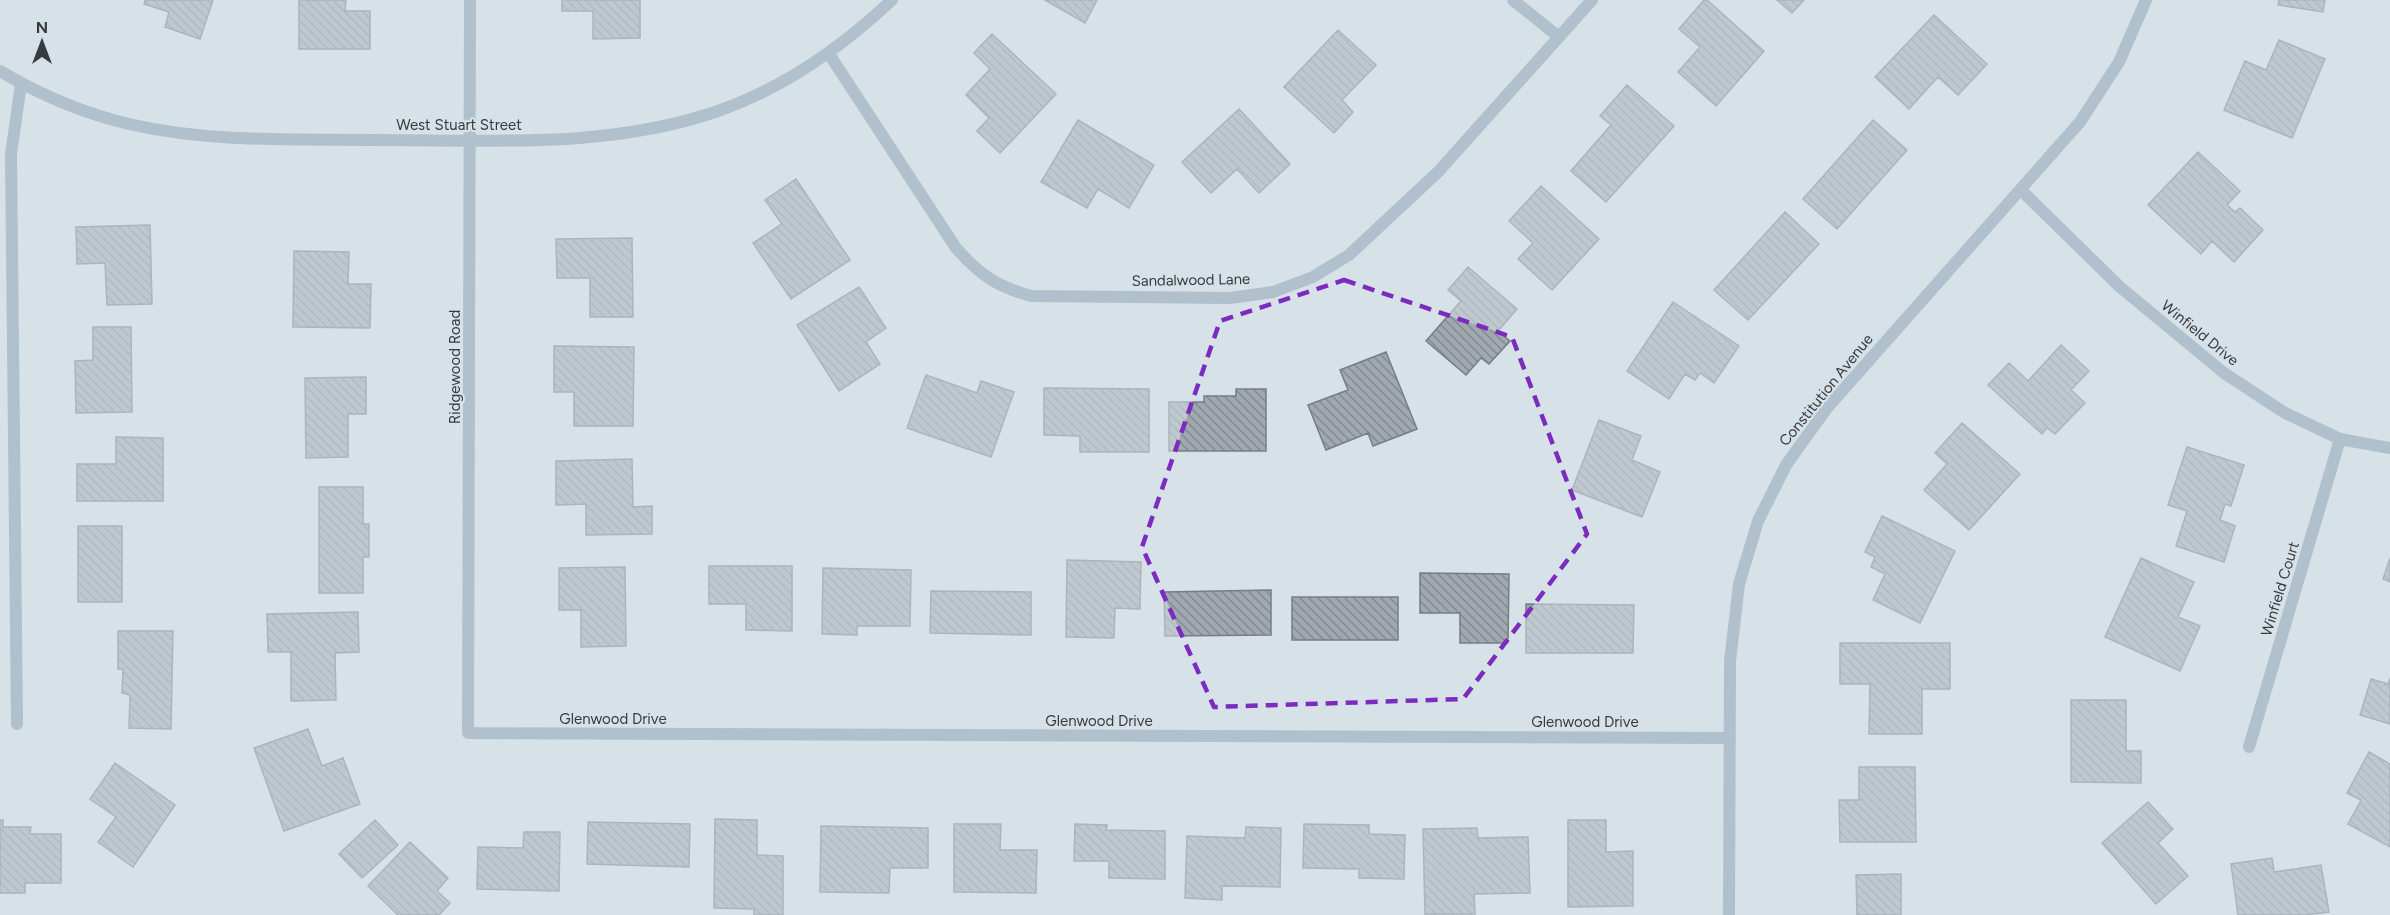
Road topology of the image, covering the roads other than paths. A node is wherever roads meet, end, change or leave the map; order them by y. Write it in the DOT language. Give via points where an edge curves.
graph roads {
  1 [pos="470,0"];
  2 [pos="892,0"];
  3 [pos="1513,0"];
  4 [pos="1592,0"];
  5 [pos="2146,0"];
  6 [pos="1559,37"];
  7 [pos="829,54"];
  8 [pos="0,71"];
  9 [pos="21,84"];
  10 [pos="471,140"];
  11 [pos="2021,190"];
  12 [pos="2340,439"];
  13 [pos="2390,448"];
  14 [pos="17,724"];
  15 [pos="468,733"];
  16 [pos="1730,738"];
  17 [pos="2249,747"];
  18 [pos="1729,915"];
  1 -- 10 [label="street, Ridgewood Road"];
  2 -- 7 [label="street, West Stuart Street"];
  3 -- 6 [label="street"];
  4 -- 6 [label="street, Sandalwood Lane"];
  5 -- 11 [label="street, Constitution Avenue" via="2119,62 2080,122"];
  6 -- 7 [label="street, Sandalwood Lane" via="1438,172 1350,255 1313,277 1273,292 1230,298 1030,296 1001,287 976,271 956,248"];
  7 -- 10 [label="street, West Stuart Street" via="773,87 719,111 657,129 600,138"];
  8 -- 9 [label="street, West Stuart Street"];
  9 -- 10 [label="street, West Stuart Street" via="67,105 167,131 276,139"];
  9 -- 14 [label="street" via="11,154"];
  10 -- 15 [label="street, Ridgewood Road"];
  11 -- 12 [label="street, Winfield Drive" via="2120,287 2223,373 2284,413"];
  11 -- 16 [label="street, Constitution Avenue" via="1877,349 1786,465 1758,521 1739,584 1730,661"];
  12 -- 13 [label="street, Winfield Drive"];
  12 -- 17 [label="street, Winfield Court"];
  15 -- 16 [label="street, Glenwood Drive"];
  16 -- 18 [label="street, Constitution Avenue"];
}
